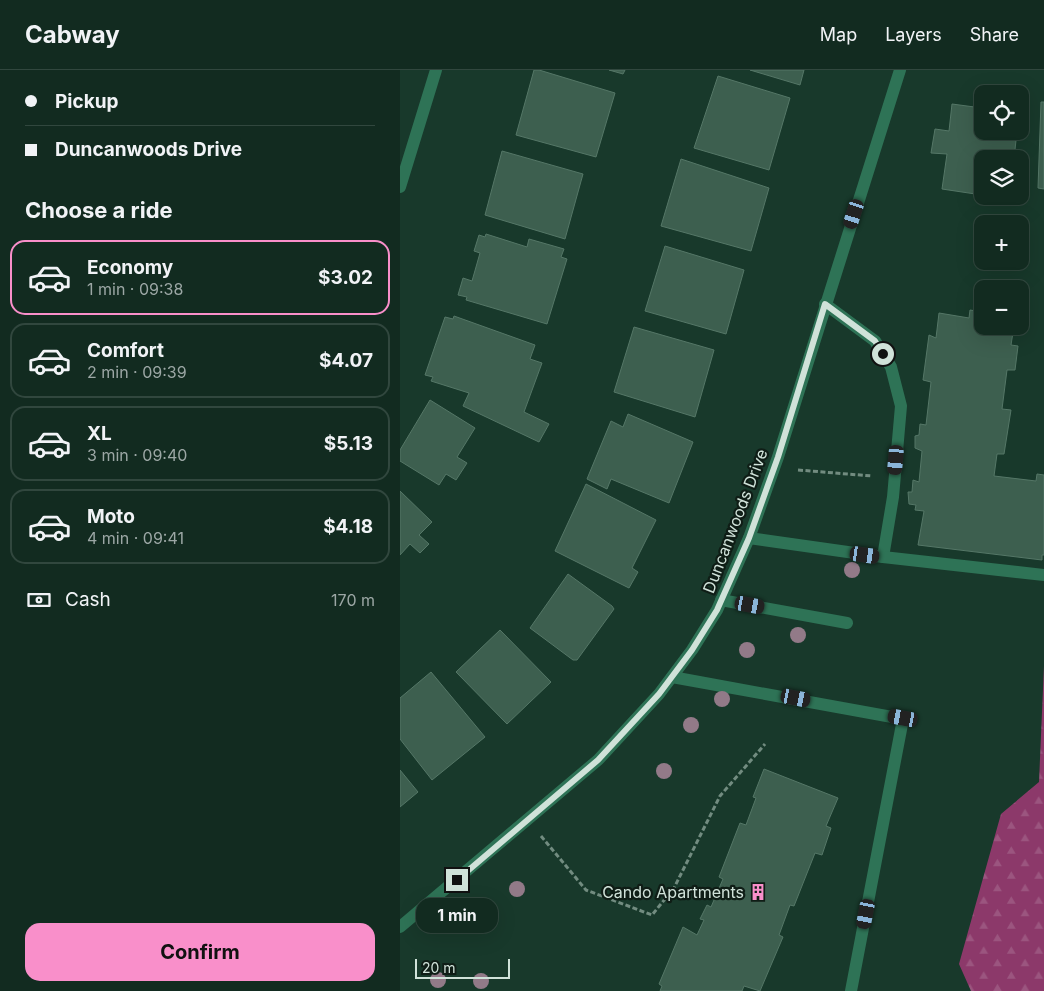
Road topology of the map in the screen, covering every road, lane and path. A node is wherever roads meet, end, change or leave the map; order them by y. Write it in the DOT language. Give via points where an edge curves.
graph roads {
  1 [pos="436,70"];
  2 [pos="900,70"];
  3 [pos="400,187"];
  4 [pos="825,304"];
  5 [pos="774,468"];
  6 [pos="895,477"];
  7 [pos="749,538"];
  8 [pos="883,557"];
  9 [pos="1044,575"];
  10 [pos="721,600"];
  11 [pos="847,622"];
  12 [pos="672,677"];
  13 [pos="764,744"];
  14 [pos="528,820"];
  15 [pos="400,927"];
  16 [pos="851,991"];
  1 -- 3 [label="street"];
  2 -- 4 [label="street, Duncanwoods Drive"];
  4 -- 5 [label="street, Duncanwoods Drive"];
  4 -- 6 [label="street" via="875,341 891,368 901,406"];
  5 -- 6 [label="path"];
  5 -- 7 [label="street, Duncanwoods Drive"];
  6 -- 8 [label="street"];
  7 -- 8 [label="street"];
  7 -- 10 [label="street, Duncanwoods Drive"];
  8 -- 9 [label="street"];
  10 -- 11 [label="street"];
  10 -- 12 [label="street, Duncanwoods Drive"];
  12 -- 14 [label="street, Duncanwoods Drive" via="598,760"];
  12 -- 16 [label="street" via="903,718"];
  13 -- 14 [label="path" via="720,796 674,888 652,915 586,890"];
  14 -- 15 [label="street, Duncanwoods Drive"];
}
